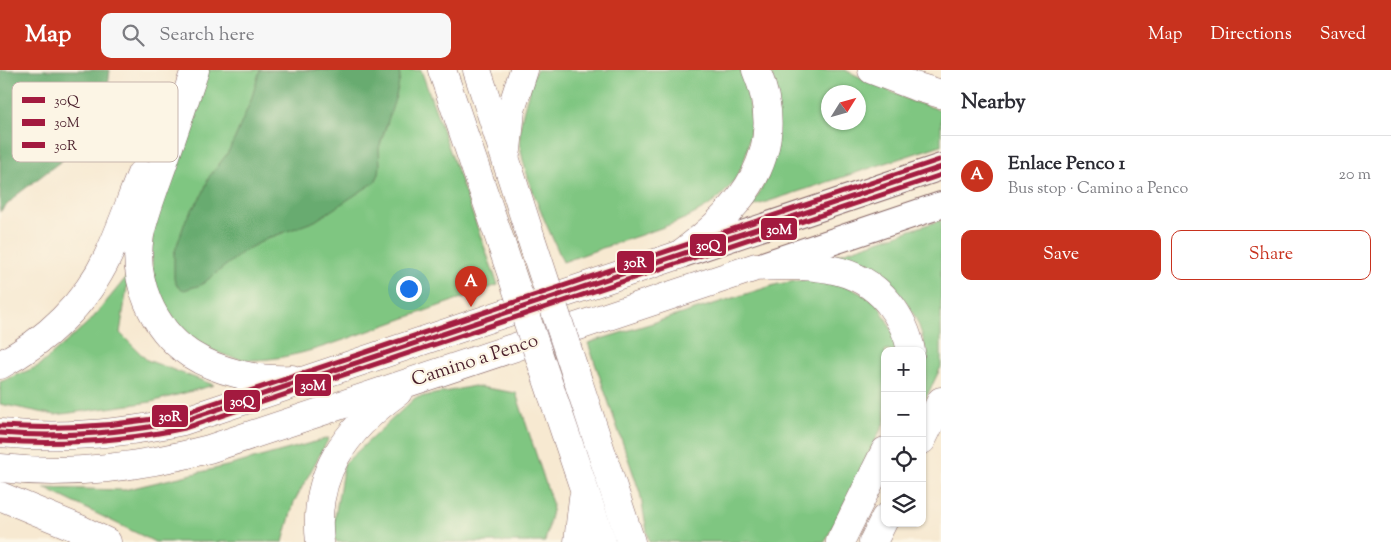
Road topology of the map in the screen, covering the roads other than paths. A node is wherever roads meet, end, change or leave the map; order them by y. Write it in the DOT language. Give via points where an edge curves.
graph roads {
  1 [pos="181,70"];
  2 [pos="195,70"];
  3 [pos="442,70"];
  4 [pos="477,70"];
  5 [pos="524,70"];
  6 [pos="756,70"];
  7 [pos="872,70"];
  8 [pos="176,82"];
  9 [pos="941,94"];
  10 [pos="178,120"];
  11 [pos="145,162"];
  12 [pos="164,162"];
  13 [pos="506,164"];
  14 [pos="941,167"];
  15 [pos="941,205"];
  16 [pos="679,255"];
  17 [pos="756,267"];
  18 [pos="910,347"];
  19 [pos="0,365"];
  20 [pos="311,378"];
  21 [pos="416,380"];
  22 [pos="941,401"];
  23 [pos="0,433"];
  24 [pos="923,437"];
  25 [pos="881,459"];
  26 [pos="0,468"];
  27 [pos="584,487"];
  28 [pos="0,496"];
  29 [pos="881,526"];
  30 [pos="108,542"];
  31 [pos="320,542"];
  32 [pos="578,542"];
  33 [pos="602,542"];
  34 [pos="631,542"];
  35 [pos="840,542"];
  36 [pos="873,542"];
  1 -- 8 [label="highway"];
  2 -- 10 [label="highway"];
  3 -- 27 [label="highway, bridge"];
  4 -- 13 [label="highway"];
  5 -- 13 [label="highway" via="511,110"];
  6 -- 16 [label="highway" via="766,98 768,117 758,170 730,212"];
  7 -- 9 [label="highway"];
  11 -- 19 [label="highway" via="97,277 51,330"];
  12 -- 20 [label="highway" via="140,236 139,270 152,311 170,337 197,358 219,368 265,378"];
  13 -- 34 [label="highway, bridge"];
  14 -- 16 [label="main road, Camino a Penco"];
  15 -- 17 [label="main road, Camino a Penco"];
  16 -- 20 [label="highway, Camino a Penco"];
  17 -- 18 [label="highway" via="827,268 861,279 893,308 905,329"];
  17 -- 21 [label="highway, Camino a Penco"];
  20 -- 23 [label="highway, Camino a Penco" via="183,421 147,429 78,436"];
  21 -- 26 [label="highway, Camino a Penco" via="176,458 84,471"];
  21 -- 31 [label="highway" via="378,408 335,458 322,491"];
  22 -- 24 [label="highway"];
  25 -- 35 [label="highway"];
  27 -- 32 [label="highway"];
  27 -- 33 [label="highway"];
  28 -- 30 [label="highway"];
  29 -- 36 [label="highway"];
}
